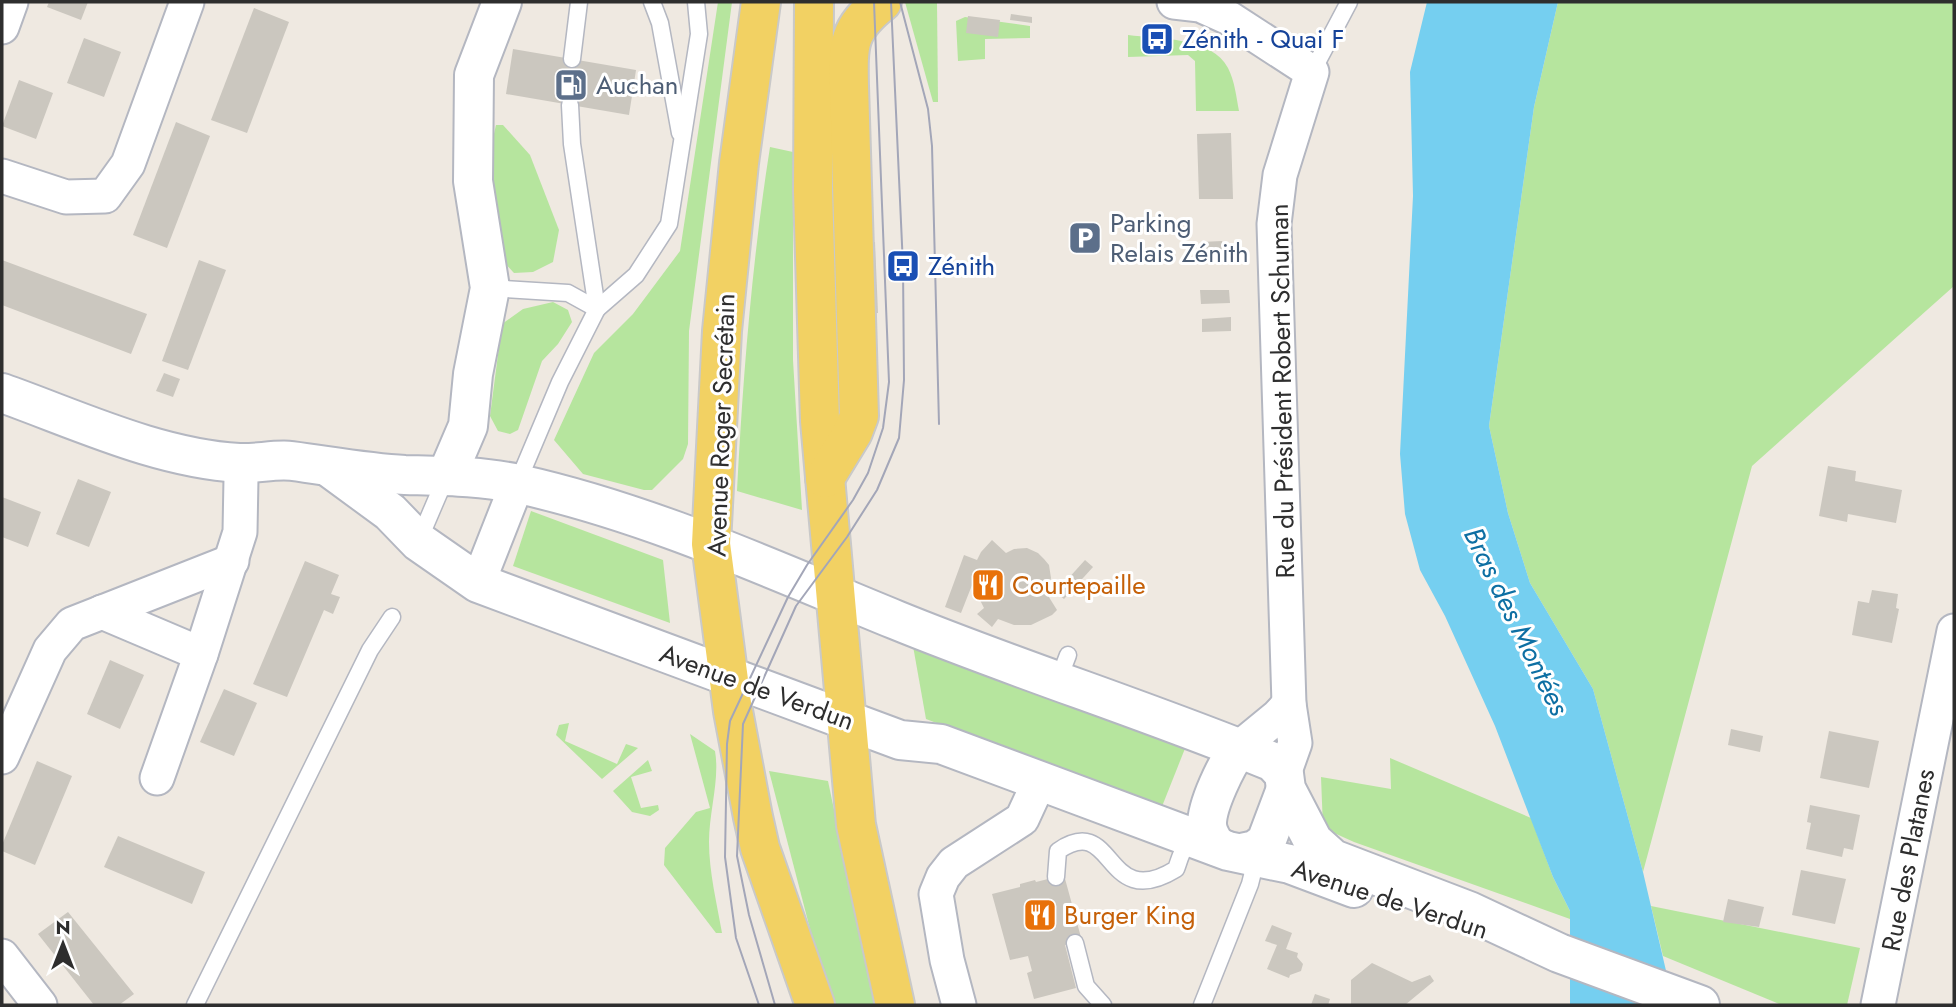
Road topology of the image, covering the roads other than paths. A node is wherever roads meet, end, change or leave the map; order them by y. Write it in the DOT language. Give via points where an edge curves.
graph roads {
  1 [pos="11,2"];
  2 [pos="187,2"];
  3 [pos="502,2"];
  4 [pos="579,2"];
  5 [pos="652,2"];
  6 [pos="696,2"];
  7 [pos="761,2"];
  8 [pos="814,2"];
  9 [pos="881,2"];
  10 [pos="1174,2"];
  11 [pos="1349,2"];
  12 [pos="2,27"];
  13 [pos="572,59"];
  14 [pos="1312,72"];
  15 [pos="570,105"];
  16 [pos="683,146"];
  17 [pos="2,176"];
  18 [pos="490,288"];
  19 [pos="597,309"];
  20 [pos="2,393"];
  21 [pos="239,463"];
  22 [pos="330,468"];
  23 [pos="447,475"];
  24 [pos="825,478"];
  25 [pos="517,484"];
  26 [pos="419,542"];
  27 [pos="711,544"];
  28 [pos="232,561"];
  29 [pos="478,583"];
  30 [pos="836,596"];
  31 [pos="102,612"];
  32 [pos="392,617"];
  33 [pos="1954,631"];
  34 [pos="201,653"];
  35 [pos="730,678"];
  36 [pos="1289,704"];
  37 [pos="846,720"];
  38 [pos="1239,748"];
  39 [pos="2,757"];
  40 [pos="158,778"];
  41 [pos="1040,780"];
  42 [pos="1285,781"];
  43 [pos="1227,849"];
  44 [pos="1056,877"];
  45 [pos="1075,943"];
  46 [pos="1549,949"];
  47 [pos="2,956"];
  48 [pos="1691,1002"];
  49 [pos="40,1005"];
  50 [pos="195,1005"];
  51 [pos="815,1005"];
  52 [pos="895,1005"];
  53 [pos="959,1005"];
  54 [pos="1102,1005"];
  55 [pos="1202,1005"];
  56 [pos="1878,1005"];
  1 -- 12 [label="street"];
  2 -- 17 [label="street" via="128,164 105,196 66,197"];
  3 -- 18 [label="street" via="474,75 473,181"];
  4 -- 13 [label="lane"];
  5 -- 16 [label="lane"];
  6 -- 16 [label="lane" via="699,34"];
  7 -- 27 [label="main road, Avenue Roger Secrétain" via="722,331"];
  8 -- 24 [label="main road" via="813,191"];
  9 -- 24 [label="main road" via="863,16 855,30 848,70 859,416"];
  10 -- 14 [label="street" via="1200,5 1229,18"];
  11 -- 14 [label="lane"];
  14 -- 36 [label="street, Rue du Président Robert Schuman" via="1280,175 1275,224"];
  15 -- 19 [label="lane"];
  16 -- 19 [label="lane" via="669,224 636,275"];
  18 -- 19 [label="lane" via="568,293"];
  18 -- 23 [label="street" via="468,426"];
  19 -- 25 [label="lane"];
  20 -- 21 [label="street, Avenue de Verdun" via="142,444"];
  21 -- 22 [label="street, Avenue de Verdun" via="289,461"];
  21 -- 28 [label="street" via="240,532"];
  22 -- 23 [label="street, Avenue de Verdun"];
  22 -- 26 [label="street, Avenue de Verdun" via="390,512"];
  23 -- 25 [label="street, Avenue de Verdun"];
  23 -- 26 [label="lane"];
  24 -- 30 [label="main road"];
  25 -- 27 [label="street, Avenue de Verdun"];
  25 -- 29 [label="street"];
  26 -- 29 [label="street, Avenue de Verdun"];
  27 -- 30 [label="street, Avenue de Verdun"];
  27 -- 35 [label="main road, Avenue Roger Secrétain"];
  28 -- 31 [label="street"];
  28 -- 34 [label="street"];
  29 -- 35 [label="street, Avenue de Verdun"];
  30 -- 37 [label="main road"];
  30 -- 38 [label="street, Avenue de Verdun" via="1063,668"];
  31 -- 34 [label="street"];
  31 -- 39 [label="street" via="72,624 50,650"];
  32 -- 50 [label="lane" via="370,650"];
  33 -- 56 [label="street, Rue des Platanes"];
  34 -- 40 [label="street"];
  35 -- 37 [label="street, Avenue de Verdun"];
  35 -- 51 [label="main road, Avenue Roger Secrétain" via="740,755 760,848"];
  36 -- 38 [label="street"];
  36 -- 42 [label="street, Rue du Président Robert Schuman" via="1295,743"];
  37 -- 41 [label="street, Avenue de Verdun" via="900,740 941,744"];
  37 -- 52 [label="main road" via="856,825"];
  38 -- 42 [label="street, Avenue de Verdun" via="1273,762"];
  38 -- 43 [label="street" via="1226,768 1207,824 1216,846"];
  41 -- 43 [label="street, Avenue de Verdun"];
  41 -- 53 [label="street" via="1022,819 954,863 936,894"];
  42 -- 43 [label="street, Avenue de Verdun" via="1266,842 1255,850"];
  42 -- 46 [label="street, Avenue de Verdun" via="1313,841 1334,859 1469,911"];
  43 -- 44 [label="lane" via="1189,843 1176,869 1154,881 1136,881 1119,872 1101,848 1078,842 1058,851"];
  43 -- 46 [label="street, Avenue de Verdun" via="1290,864 1458,925"];
  43 -- 55 [label="lane" via="1254,868"];
  45 -- 54 [label="lane" via="1086,986"];
  46 -- 48 [label="street, Avenue de Verdun"];
  47 -- 49 [label="street"];
}
